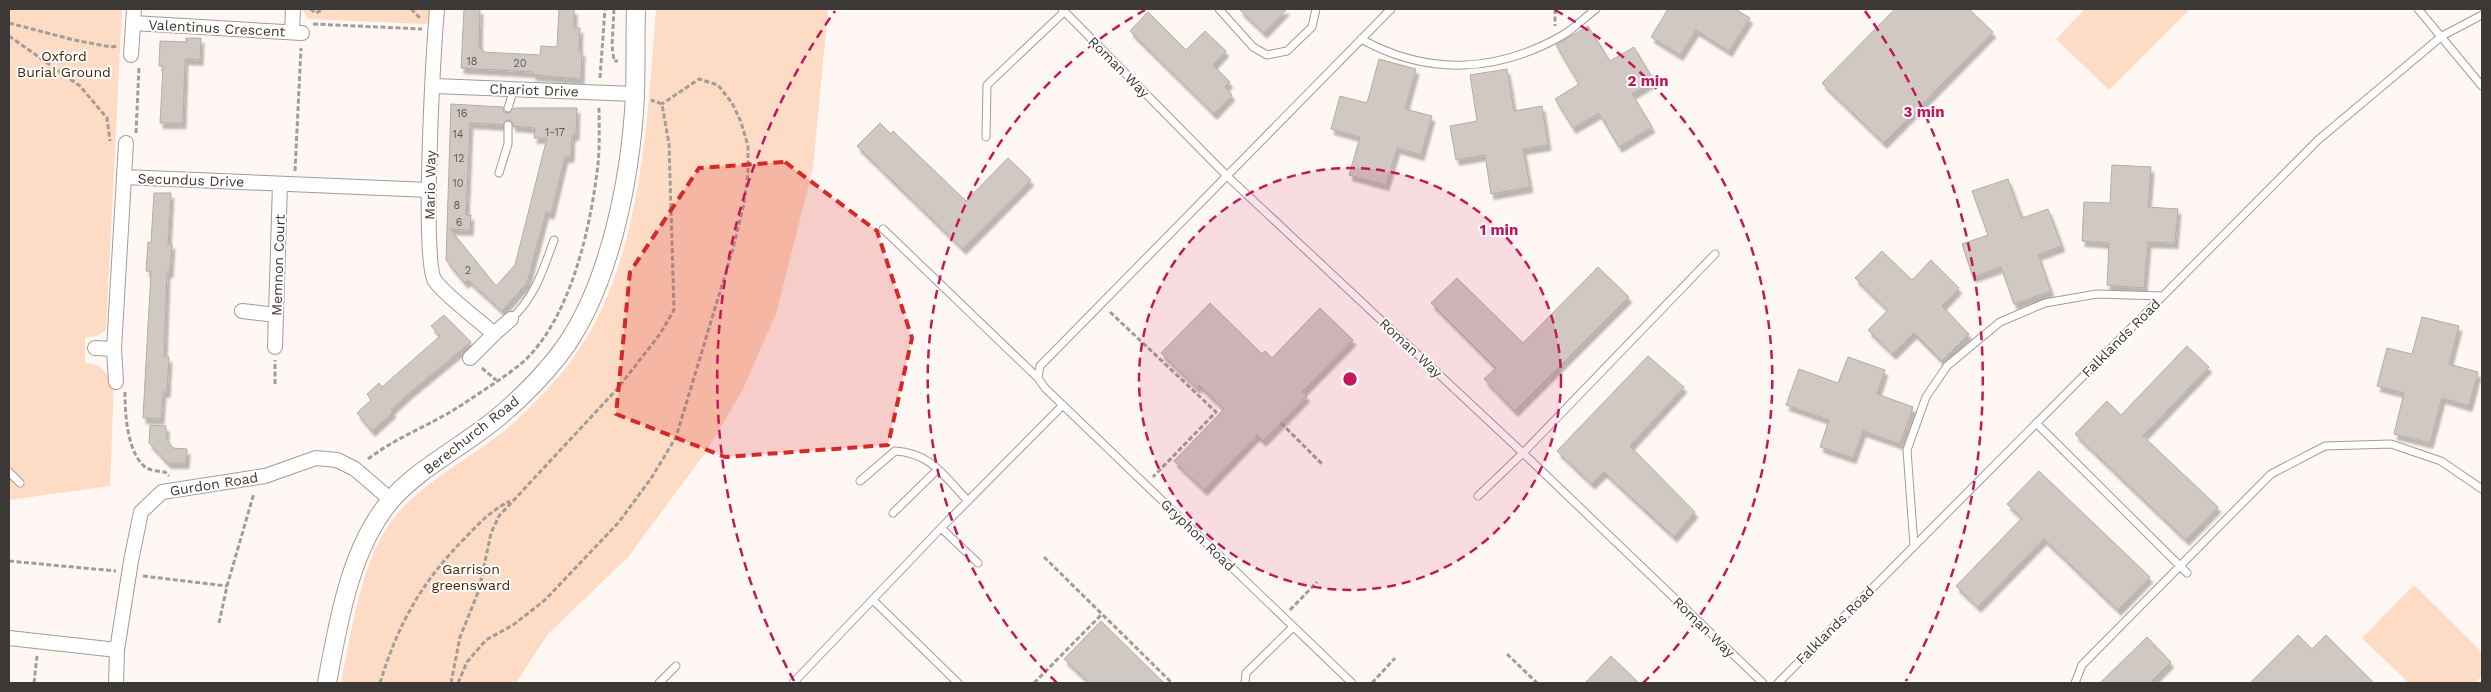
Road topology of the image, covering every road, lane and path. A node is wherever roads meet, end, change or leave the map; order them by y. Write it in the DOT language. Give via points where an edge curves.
graph roads {
  1 [pos="134,9"];
  2 [pos="293,9"];
  3 [pos="310,9"];
  4 [pos="323,9"];
  5 [pos="437,9"];
  6 [pos="605,9"];
  7 [pos="614,9"];
  8 [pos="636,9"];
  9 [pos="1219,9"];
  10 [pos="1316,9"];
  11 [pos="1391,9"];
  12 [pos="1596,9"];
  13 [pos="2418,9"];
  14 [pos="1063,10"];
  15 [pos="2482,15"];
  16 [pos="9,23"];
  17 [pos="133,23"];
  18 [pos="435,29"];
  19 [pos="297,32"];
  20 [pos="9,36"];
  21 [pos="2442,36"];
  22 [pos="1362,38"];
  23 [pos="131,49"];
  24 [pos="634,64"];
  25 [pos="434,86"];
  26 [pos="2482,86"];
  27 [pos="514,89"];
  28 [pos="600,92"];
  29 [pos="635,94"];
  30 [pos="662,104"];
  31 [pos="508,108"];
  32 [pos="508,125"];
  33 [pos="986,137"];
  34 [pos="129,147"];
  35 [pos="500,173"];
  36 [pos="1227,176"];
  37 [pos="124,177"];
  38 [pos="287,184"];
  39 [pos="429,190"];
  40 [pos="883,229"];
  41 [pos="554,240"];
  42 [pos="1715,254"];
  43 [pos="2162,296"];
  44 [pos="1101,304"];
  45 [pos="242,311"];
  46 [pos="276,315"];
  47 [pos="511,320"];
  48 [pos="494,334"];
  49 [pos="276,347"];
  50 [pos="95,348"];
  51 [pos="114,349"];
  52 [pos="470,358"];
  53 [pos="1038,378"];
  54 [pos="116,381"];
  55 [pos="275,384"];
  56 [pos="1063,405"];
  57 [pos="1281,423"];
  58 [pos="2036,423"];
  59 [pos="1523,453"];
  60 [pos="1323,465"];
  61 [pos="937,470"];
  62 [pos="9,472"];
  63 [pos="260,477"];
  64 [pos="860,481"];
  65 [pos="20,483"];
  66 [pos="1146,484"];
  67 [pos="2482,489"];
  68 [pos="172,490"];
  69 [pos="1478,496"];
  70 [pos="512,499"];
  71 [pos="391,500"];
  72 [pos="968,501"];
  73 [pos="893,513"];
  74 [pos="941,528"];
  75 [pos="1914,546"];
  76 [pos="1044,557"];
  77 [pos="9,561"];
  78 [pos="978,563"];
  79 [pos="2180,566"];
  80 [pos="129,573"];
  81 [pos="2187,573"];
  82 [pos="1317,582"];
  83 [pos="227,586"];
  84 [pos="874,601"];
  85 [pos="1102,614"];
  86 [pos="1283,617"];
  87 [pos="219,623"];
  88 [pos="1293,627"];
  89 [pos="9,638"];
  90 [pos="38,641"];
  91 [pos="117,650"];
  92 [pos="1506,654"];
  93 [pos="1395,658"];
  94 [pos="676,666"];
  95 [pos="34,683"];
  96 [pos="116,683"];
  97 [pos="327,683"];
  98 [pos="380,683"];
  99 [pos="451,683"];
  100 [pos="458,683"];
  101 [pos="659,683"];
  102 [pos="793,683"];
  103 [pos="958,683"];
  104 [pos="1034,683"];
  105 [pos="1172,683"];
  106 [pos="1245,683"];
  107 [pos="1351,683"];
  108 [pos="1372,683"];
  109 [pos="1537,683"];
  110 [pos="1763,683"];
  111 [pos="1778,683"];
  112 [pos="2075,683"];
  1 -- 17 [label="street, Valentinus Crescent"];
  2 -- 19 [label="street"];
  3 -- 4 [label="path" via="316,13"];
  5 -- 18 [label="street, Mario Way"];
  6 -- 28 [label="path"];
  7 -- 24 [label="path" via="614,61"];
  8 -- 24 [label="street, Berechurch Road"];
  9 -- 10 [label="lane" via="1253,47 1267,55 1287,51 1312,27"];
  11 -- 22 [label="lane"];
  12 -- 22 [label="lane" via="1564,35 1522,54 1481,65 1433,64 1384,51"];
  13 -- 21 [label="lane"];
  14 -- 33 [label="lane" via="988,85"];
  14 -- 36 [label="lane, Roman Way"];
  15 -- 21 [label="lane, Falklands Road"];
  16 -- 23 [label="path" via="74,40"];
  17 -- 19 [label="street, Valentinus Crescent"];
  17 -- 23 [label="street, Valentinus Crescent"];
  18 -- 19 [label="path" via="303,24"];
  18 -- 25 [label="street, Mario Way"];
  19 -- 38 [label="path"];
  20 -- 34 [label="path" via="80,86 107,118 111,151"];
  21 -- 26 [label="lane"];
  21 -- 43 [label="lane, Falklands Road" via="2318,140"];
  22 -- 36 [label="lane"];
  23 -- 34 [label="path" via="139,57 139,62"];
  24 -- 29 [label="street, Berechurch Road"];
  25 -- 27 [label="street, Chariot Drive"];
  25 -- 39 [label="street, Mario Way"];
  27 -- 28 [label="street, Chariot Drive"];
  27 -- 31 [label="lane"];
  28 -- 29 [label="street, Chariot Drive"];
  29 -- 30 [label="path"];
  29 -- 71 [label="street, Berechurch Road" via="618,217 584,313 560,354 495,420 458,444"];
  30 -- 70 [label="path" via="669,144 674,310 660,334 618,388"];
  30 -- 100 [label="path" via="699,79 718,85 732,103 748,146 744,204 676,437 652,478 619,522 545,600 513,625 486,640 467,662"];
  32 -- 35 [label="lane" via="508,144"];
  34 -- 37 [label="street"];
  36 -- 44 [label="lane"];
  36 -- 59 [label="lane, Roman Way"];
  37 -- 38 [label="street, Secundus Drive"];
  37 -- 51 [label="street, Secundus Drive"];
  38 -- 39 [label="street, Secundus Drive"];
  38 -- 46 [label="street, Memnon Court"];
  39 -- 48 [label="street, Mario Way" via="430,262 434,280"];
  40 -- 53 [label="lane"];
  41 -- 47 [label="lane" via="537,288 524,308"];
  42 -- 59 [label="lane"];
  43 -- 58 [label="lane, Falklands Road"];
  43 -- 75 [label="lane" via="2096,294 2045,303 2000,322 1947,366 1926,397 1908,450"];
  44 -- 53 [label="lane" via="1040,366"];
  44 -- 66 [label="path" via="1216,412"];
  45 -- 46 [label="street"];
  46 -- 49 [label="street, Memnon Court"];
  47 -- 48 [label="street"];
  48 -- 52 [label="street"];
  49 -- 55 [label="path"];
  50 -- 51 [label="street"];
  51 -- 54 [label="street, Secundus Drive"];
  53 -- 56 [label="lane, Gryphon Road"];
  54 -- 68 [label="path" via="126,382 125,422 142,465 166,472"];
  56 -- 66 [label="lane, Gryphon Road"];
  56 -- 72 [label="lane"];
  57 -- 60 [label="path"];
  58 -- 75 [label="lane, Falklands Road"];
  58 -- 79 [label="lane"];
  59 -- 69 [label="lane"];
  59 -- 110 [label="lane, Roman Way"];
  61 -- 64 [label="lane" via="927,459 913,452 895,451"];
  61 -- 72 [label="lane"];
  61 -- 73 [label="lane"];
  62 -- 65 [label="lane"];
  63 -- 68 [label="street, Gurdon Road"];
  63 -- 71 [label="street, Gurdon Road" via="316,458 337,460 355,469"];
  63 -- 83 [label="path"];
  66 -- 86 [label="lane, Gryphon Road"];
  67 -- 79 [label="lane" via="2441,461 2391,444 2325,446 2271,474"];
  68 -- 80 [label="street, Gurdon Road" via="162,492 141,512"];
  70 -- 98 [label="path" via="491,511 419,591 389,652"];
  70 -- 99 [label="path" via="491,533 479,590 460,638"];
  71 -- 97 [label="street, Berechurch Road" via="361,547"];
  72 -- 74 [label="lane"];
  74 -- 78 [label="lane"];
  74 -- 84 [label="lane"];
  75 -- 111 [label="lane, Falklands Road"];
  76 -- 85 [label="path"];
  77 -- 80 [label="path"];
  79 -- 81 [label="lane"];
  79 -- 112 [label="lane" via="2082,665"];
  80 -- 83 [label="path"];
  80 -- 91 [label="street, Gurdon Road"];
  82 -- 86 [label="path"];
  83 -- 87 [label="path"];
  84 -- 102 [label="lane"];
  84 -- 103 [label="lane"];
  85 -- 104 [label="path"];
  85 -- 105 [label="path"];
  86 -- 88 [label="lane, Gryphon Road"];
  88 -- 106 [label="lane" via="1246,674"];
  88 -- 107 [label="lane, Gryphon Road"];
  89 -- 90 [label="street"];
  90 -- 91 [label="street"];
  90 -- 95 [label="path"];
  91 -- 96 [label="street, Gurdon Road"];
  92 -- 109 [label="path"];
  93 -- 108 [label="path"];
  94 -- 101 [label="lane"];
}
